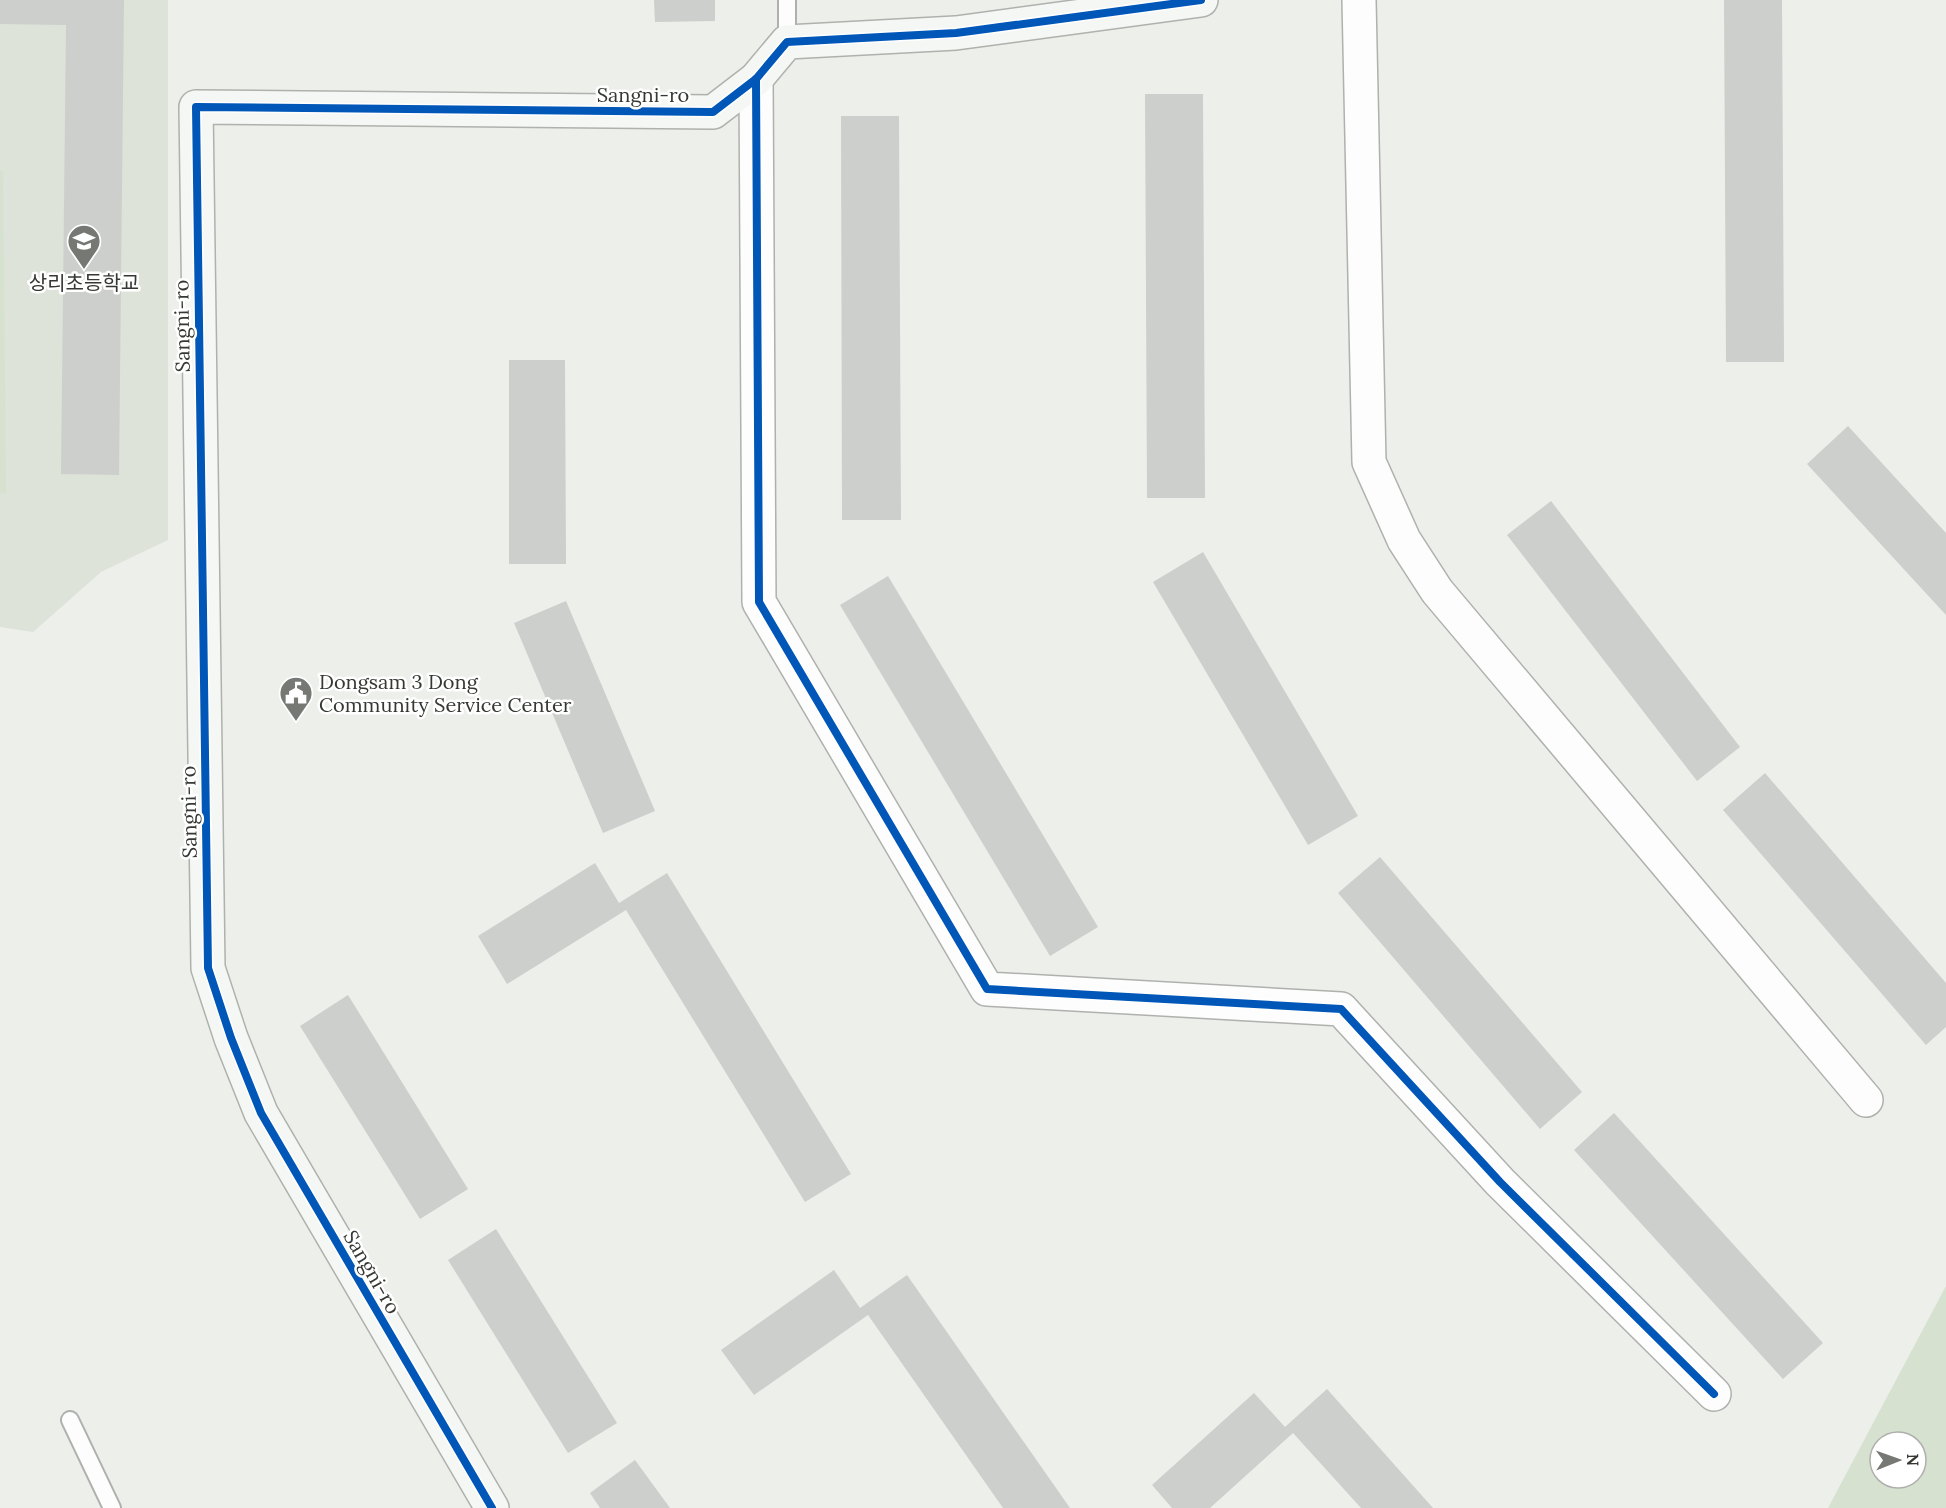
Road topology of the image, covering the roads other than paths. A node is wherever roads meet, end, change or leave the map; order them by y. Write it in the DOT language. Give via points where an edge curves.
graph roads {
  1 [pos="787,0"];
  2 [pos="1201,0"];
  3 [pos="1359,0"];
  4 [pos="787,42"];
  5 [pos="756,79"];
  6 [pos="1866,1100"];
  7 [pos="1714,1394"];
  8 [pos="70,1420"];
  9 [pos="112,1508"];
  10 [pos="492,1508"];
  1 -- 4 [label="lane"];
  2 -- 4 [label="street" via="956,33"];
  3 -- 6 [label="street" via="1369,462 1404,540 1437,591"];
  4 -- 5 [label="street, Sangni-ro"];
  5 -- 7 [label="street" via="759,602 987,989 1341,1009 1500,1182"];
  5 -- 10 [label="street, Sangni-ro" via="713,112 196,108 207,968 261,1113"];
  8 -- 9 [label="lane"];
}
